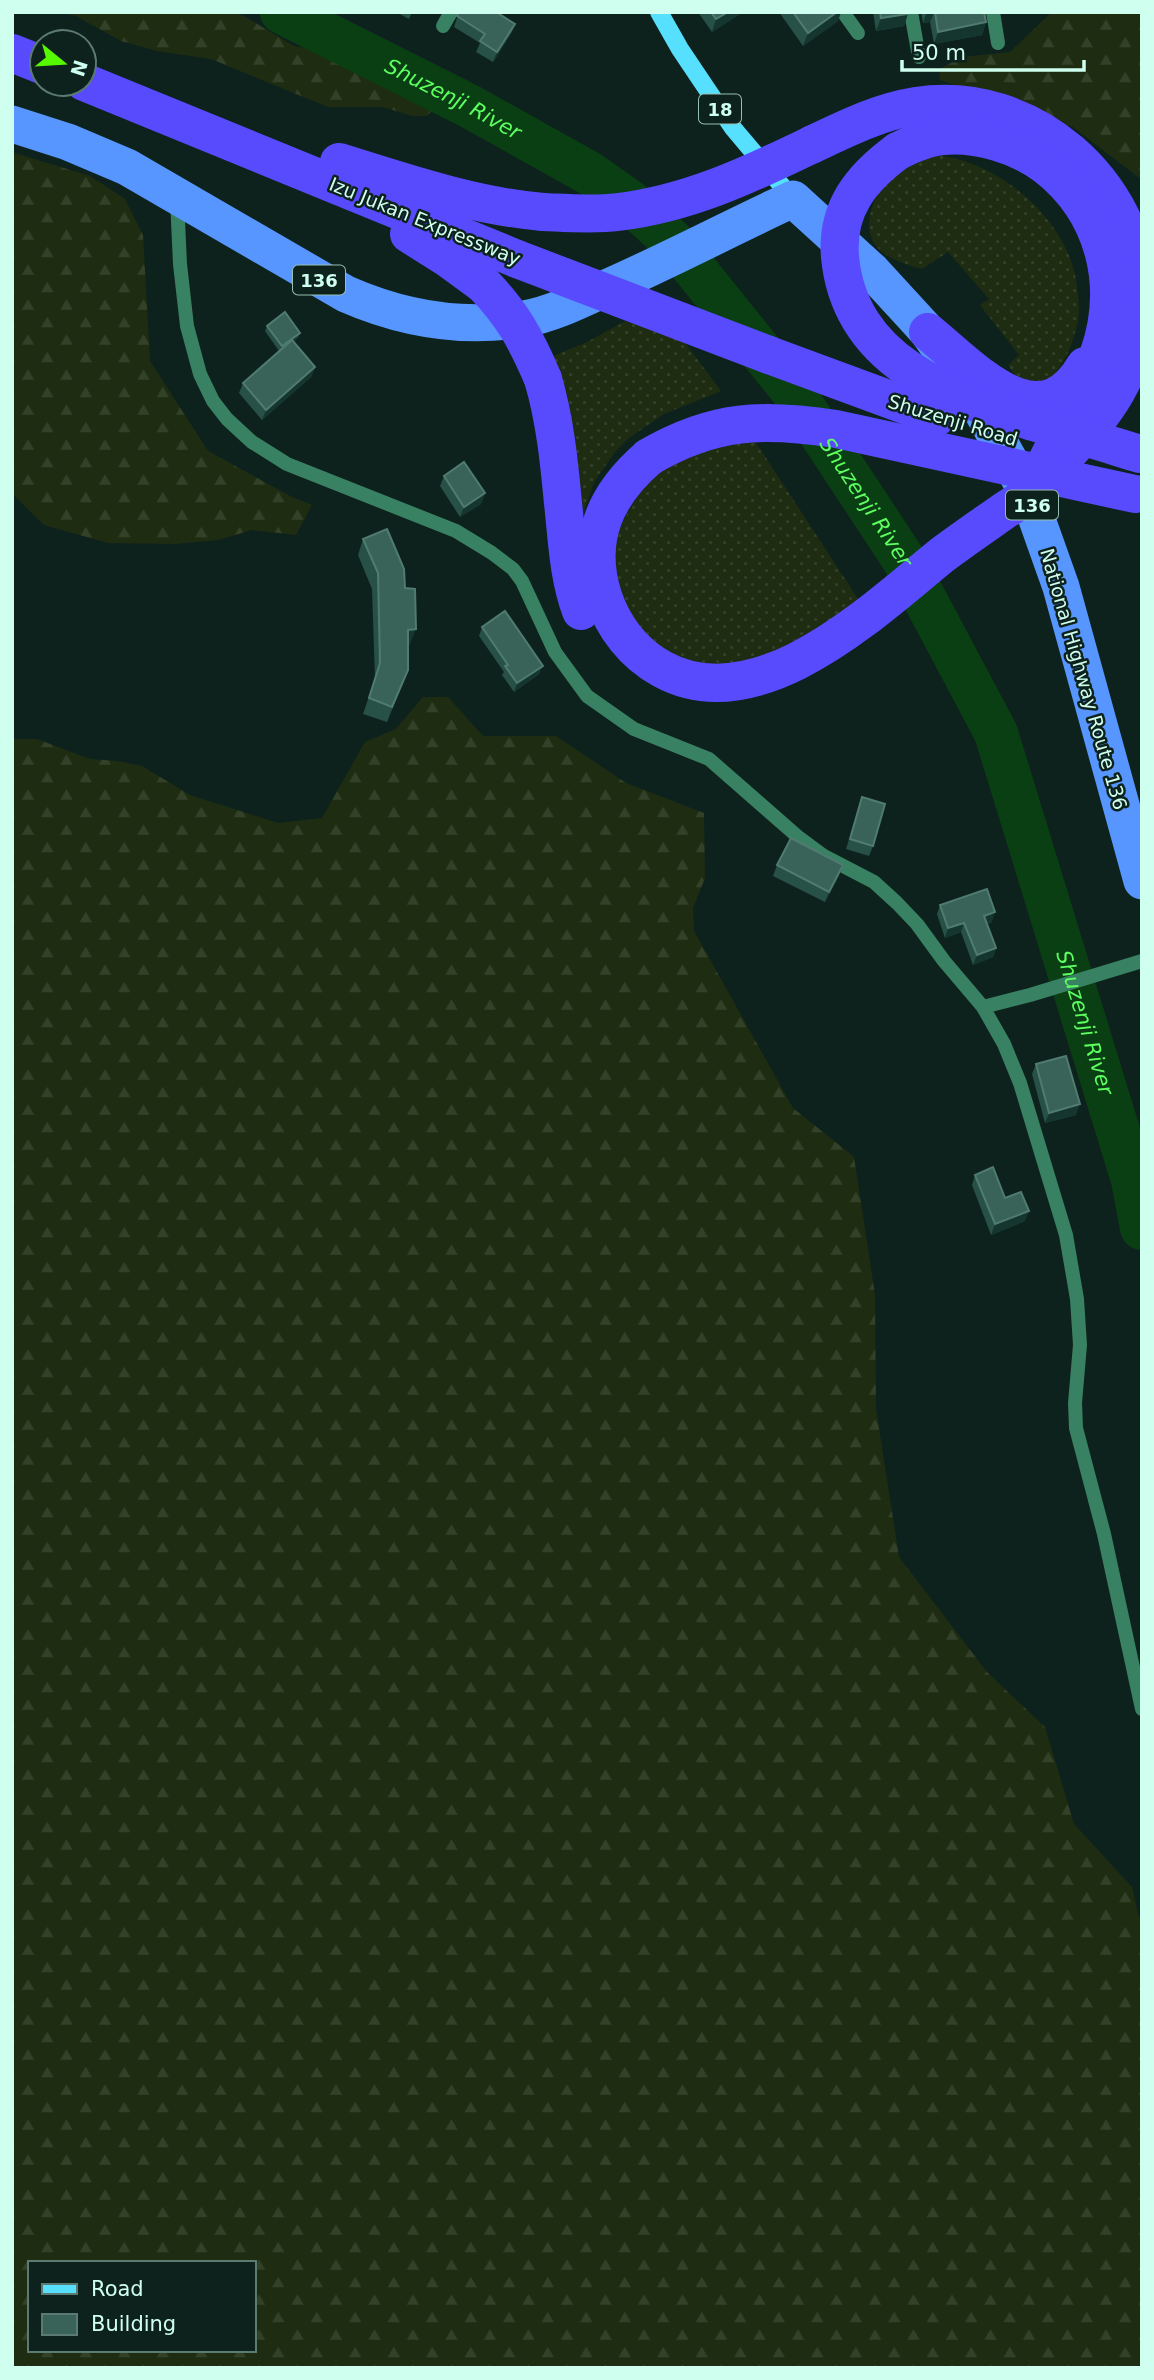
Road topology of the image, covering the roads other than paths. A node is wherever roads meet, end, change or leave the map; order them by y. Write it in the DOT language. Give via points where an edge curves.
graph roads {
  1 [pos="451,12"];
  2 [pos="659,12"];
  3 [pos="843,12"];
  4 [pos="911,12"];
  5 [pos="993,12"];
  6 [pos="443,26"];
  7 [pos="858,33"];
  8 [pos="998,43"];
  9 [pos="919,57"];
  10 [pos="98,87"];
  11 [pos="98,88"];
  12 [pos="152,110"];
  13 [pos="12,124"];
  14 [pos="177,194"];
  15 [pos="793,199"];
  16 [pos="1142,297"];
  17 [pos="1142,309"];
  18 [pos="1106,326"];
  19 [pos="929,332"];
  20 [pos="769,355"];
  21 [pos="1139,474"];
  22 [pos="1028,494"];
  23 [pos="881,612"];
  24 [pos="1141,872"];
  25 [pos="1141,962"];
  26 [pos="983,1007"];
  27 [pos="1142,1709"];
  1 -- 6 [label="street"];
  2 -- 15 [label="main road, 18" via="733,128"];
  3 -- 7 [label="street"];
  4 -- 9 [label="street"];
  5 -- 8 [label="street"];
  10 -- 16 [label="highway, bridge" via="472,202 543,212 618,212 688,197 720,187 868,118 917,106 969,106 1040,129 1082,161 1103,186 1128,231"];
  11 -- 12 [label="highway, Izu Jukan Expressway"];
  12 -- 20 [label="highway, Izu Jukan Expressway, bridge" via="517,259"];
  12 -- 23 [label="highway, bridge" via="194,135 401,229 484,285 505,307 543,379 555,431 578,603 598,644 628,675 658,694 691,704 715,707 761,701 808,677"];
  13 -- 14 [label="highway, 136" via="127,167"];
  14 -- 15 [label="highway, 136" via="374,306 431,320 496,322 550,313"];
  14 -- 26 [label="street" via="187,326 200,374 227,419 287,464 456,531 513,569 555,652 587,696 634,729 709,759 797,836 874,882 917,924"];
  15 -- 19 [label="highway, National Highway Route 136 / 136" via="872,271"];
  17 -- 22 [label="highway" via="1134,353 1115,397 1101,418"];
  18 -- 19 [label="highway" via="1068,389 1045,401 1003,391"];
  18 -- 21 [label="highway, bridge" via="1109,269 1102,241 1092,218 1061,178 1042,163 996,142 944,136 898,151 860,183 842,226 839,249 844,283 858,315 890,356 937,387"];
  18 -- 22 [label="highway" via="1087,382"];
  19 -- 22 [label="highway, National Highway Route 136 / 136" via="978,404"];
  20 -- 21 [label="highway, Shuzenji Road" via="937,416"];
  21 -- 23 [label="highway, bridge" via="803,424 720,427 671,444 628,475 614,494 597,540 603,594 617,626 649,662 692,681 739,682 764,676 808,656"];
  22 -- 23 [label="highway"];
  22 -- 24 [label="highway, National Highway Route 136 / 136" via="1061,587"];
  25 -- 26 [label="street"];
  26 -- 27 [label="street" via="1020,1083 1066,1235 1080,1345 1076,1428"];
}
